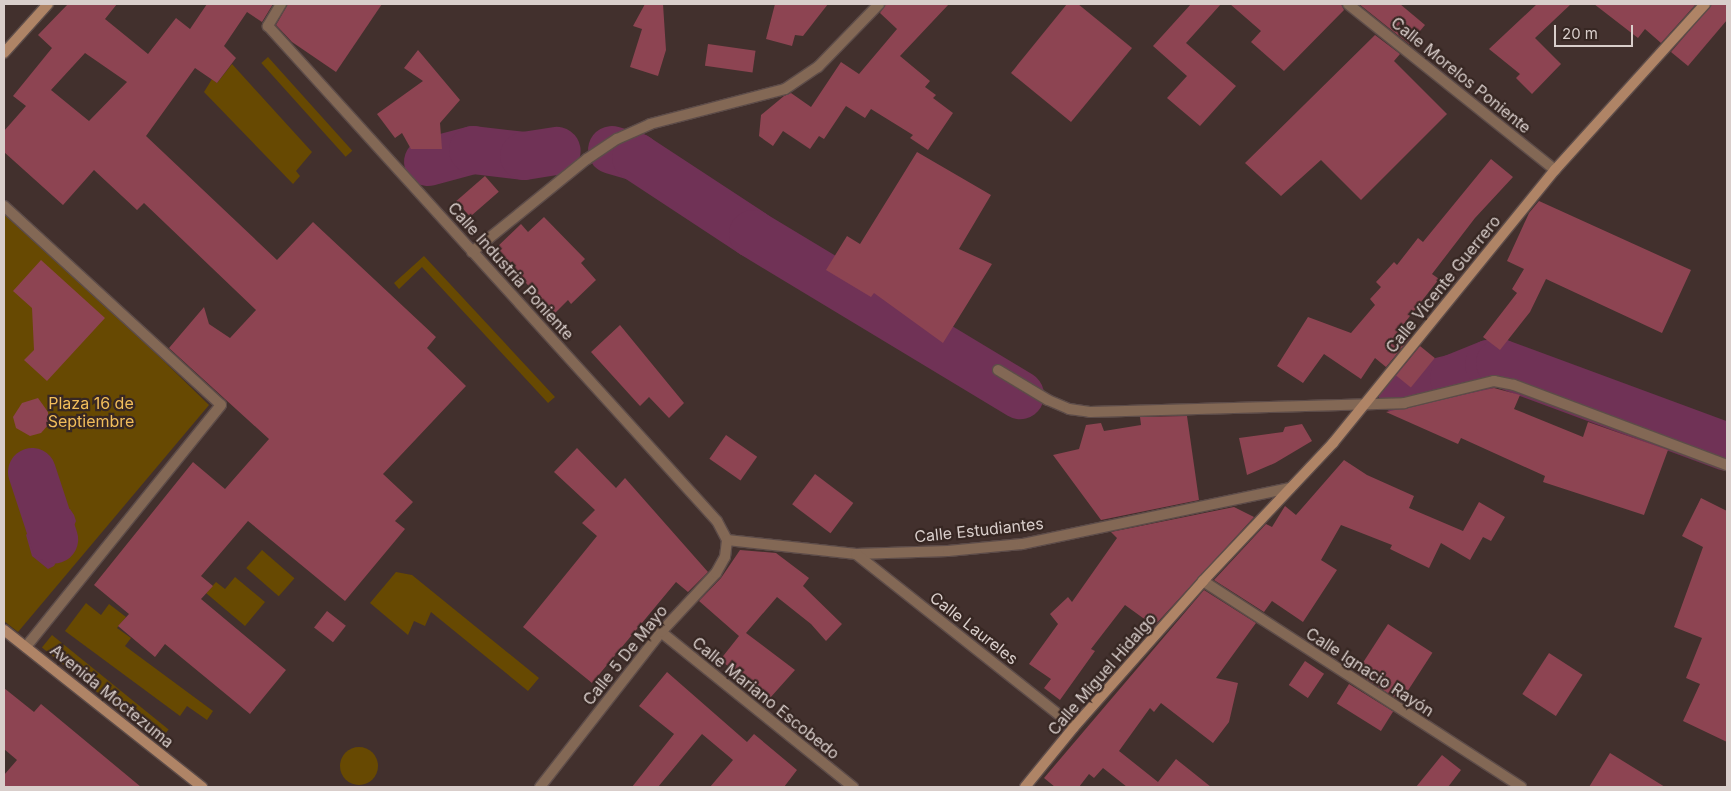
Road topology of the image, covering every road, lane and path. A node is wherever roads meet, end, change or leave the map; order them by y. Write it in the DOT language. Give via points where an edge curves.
graph roads {
  1 [pos="48,4"];
  2 [pos="281,4"];
  3 [pos="880,4"];
  4 [pos="1348,4"];
  5 [pos="1705,4"];
  6 [pos="4,53"];
  7 [pos="1555,170"];
  8 [pos="4,206"];
  9 [pos="472,252"];
  10 [pos="998,370"];
  11 [pos="1366,402"];
  12 [pos="1727,465"];
  13 [pos="1290,488"];
  14 [pos="727,540"];
  15 [pos="856,554"];
  16 [pos="1203,582"];
  17 [pos="4,630"];
  18 [pos="661,632"];
  19 [pos="26,646"];
  20 [pos="1074,726"];
  21 [pos="202,787"];
  22 [pos="540,787"];
  23 [pos="853,787"];
  24 [pos="1025,787"];
  25 [pos="1521,787"];
  1 -- 6 [label="main road"];
  2 -- 9 [label="street, Calle Industria Poniente" via="268,26"];
  3 -- 9 [label="street" via="818,67 785,89 650,124 617,139 587,159"];
  4 -- 7 [label="street, Calle Morelos Poniente"];
  5 -- 7 [label="main road, Calle Vicente Guerrero"];
  7 -- 11 [label="main road, Calle Vicente Guerrero"];
  8 -- 19 [label="street" via="221,405"];
  9 -- 14 [label="street, Calle Industria Poniente" via="717,521"];
  10 -- 11 [label="street" via="1048,400 1068,409 1090,412"];
  11 -- 12 [label="street" via="1421,401 1477,383 1514,385"];
  11 -- 13 [label="main road, Calle Vicente Guerrero"];
  13 -- 15 [label="street, Calle Estudiantes" via="1022,544 948,551"];
  13 -- 16 [label="main road, Calle Vicente Guerrero"];
  14 -- 15 [label="street, Calle Estudiantes"];
  14 -- 18 [label="street, Calle 5 De Mayo" via="725,557 716,573"];
  15 -- 20 [label="street, Calle Laureles"];
  16 -- 20 [label="main road, Calle Miguel Hidalgo"];
  16 -- 25 [label="street, Calle Ignacio Rayón"];
  17 -- 19 [label="main road, Avenida Moctezuma"];
  18 -- 22 [label="street, Calle 5 De Mayo"];
  18 -- 23 [label="street, Calle Mariano Escobedo"];
  19 -- 21 [label="main road, Avenida Moctezuma"];
  20 -- 24 [label="main road, Calle Miguel Hidalgo"];
}
